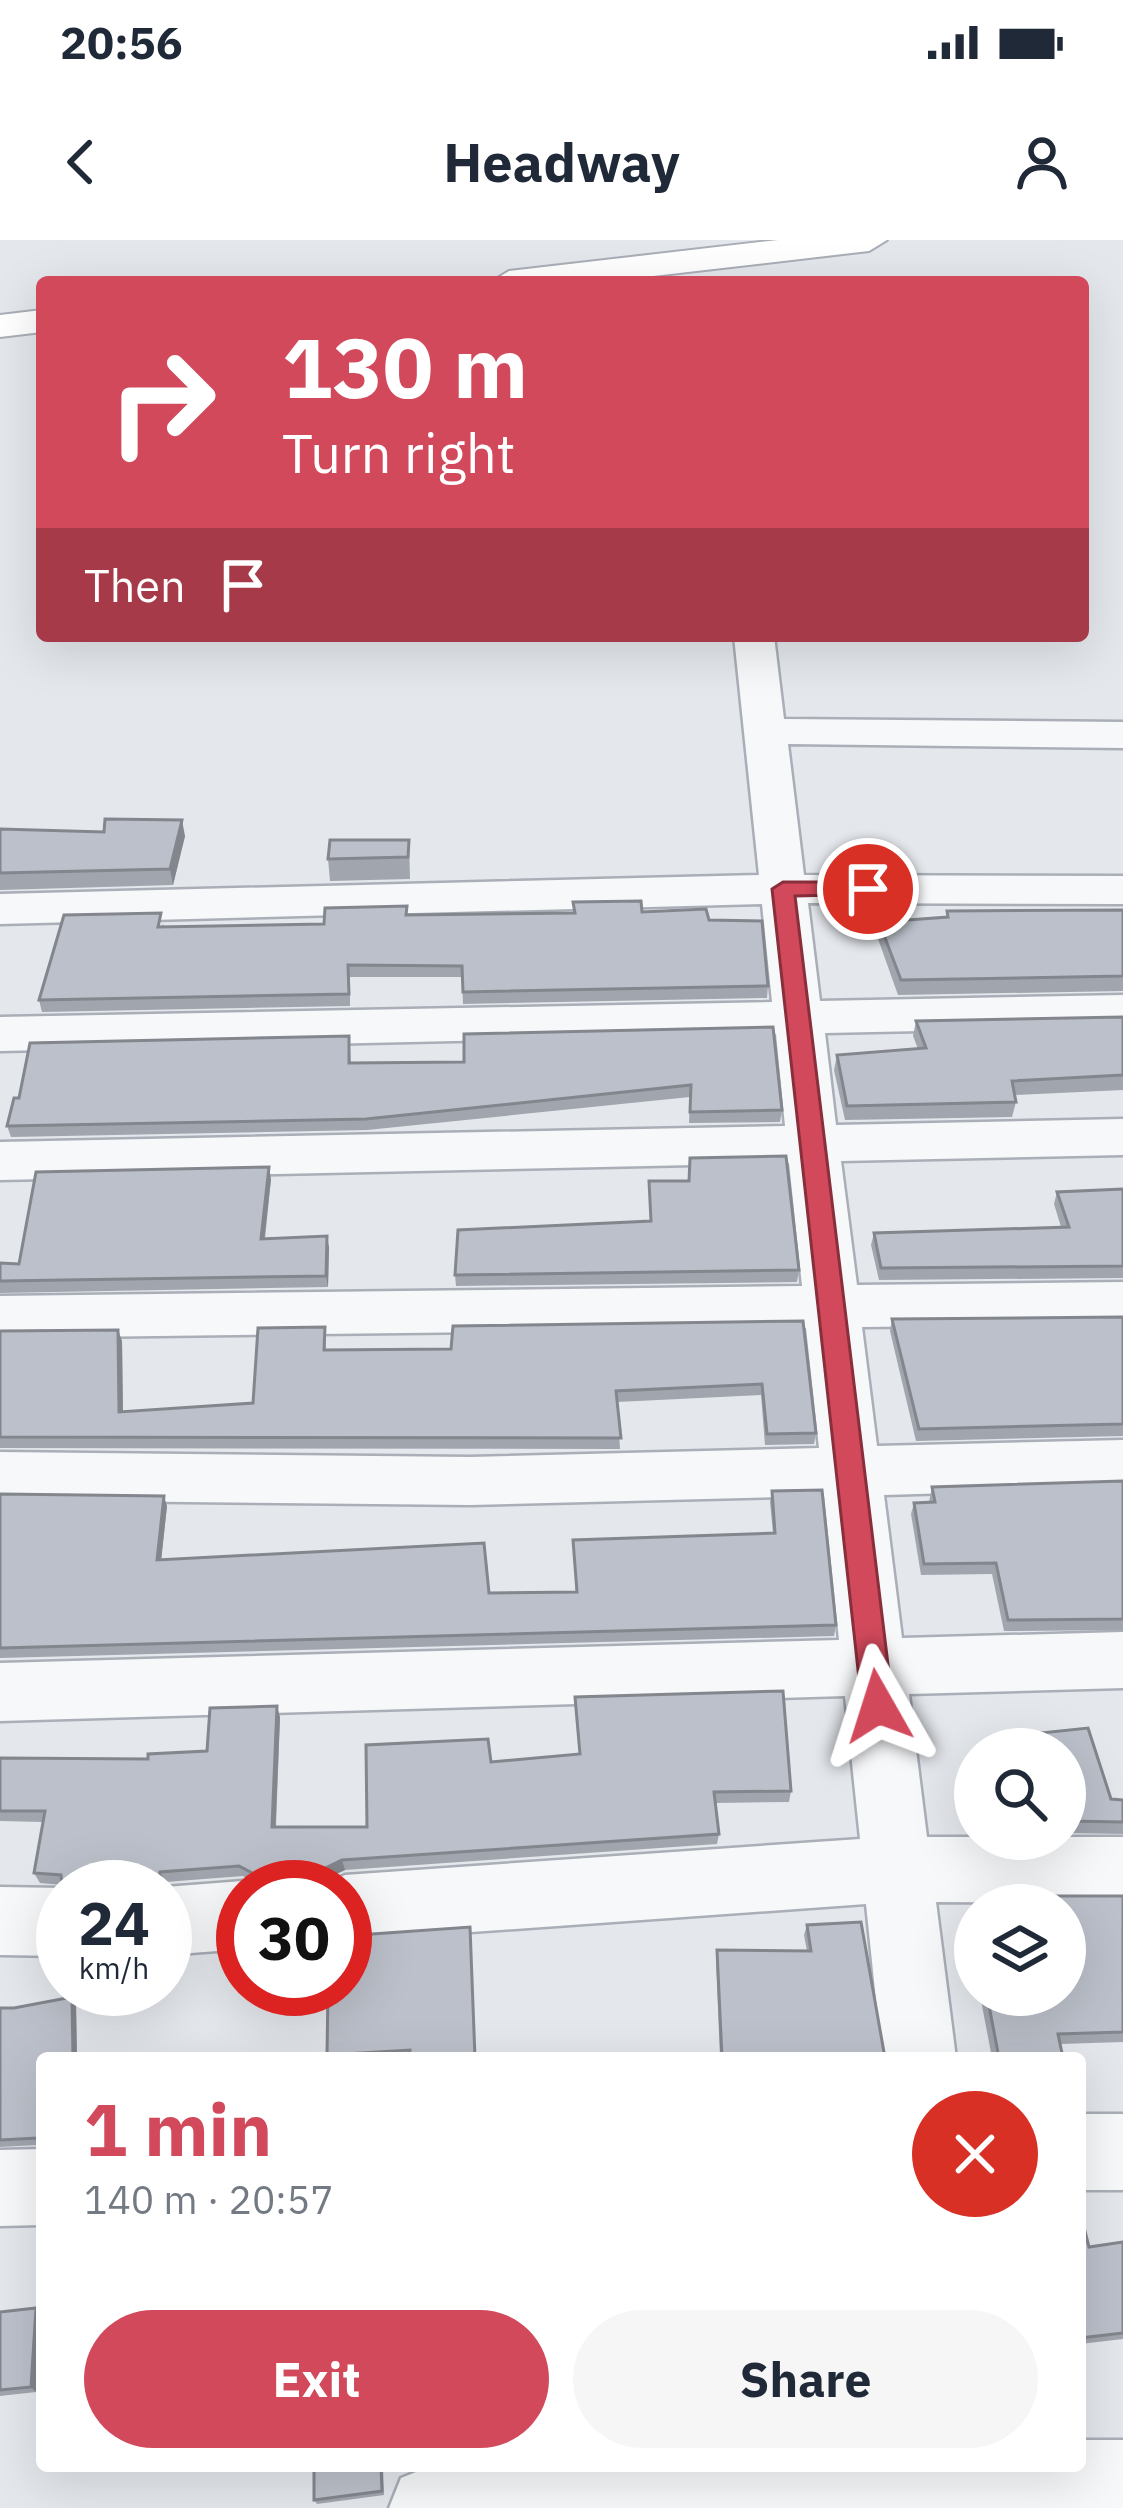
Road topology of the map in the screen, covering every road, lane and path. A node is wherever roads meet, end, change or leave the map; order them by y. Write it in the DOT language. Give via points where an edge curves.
graph roads {
  1 [pos="868,240"];
  2 [pos="600,276"];
  3 [pos="36,321"];
  4 [pos="0,326"];
  5 [pos="755,642"];
  6 [pos="765,731"];
  7 [pos="1123,735"];
  8 [pos="783,889"];
  9 [pos="1123,890"];
  10 [pos="0,909"];
  11 [pos="1123,1011"];
  12 [pos="798,1018"];
  13 [pos="0,1034"];
  14 [pos="1123,1137"];
  15 [pos="0,1161"];
  16 [pos="1123,1303"];
  17 [pos="832,1307"];
  18 [pos="0,1317"];
  19 [pos="1123,1464"];
  20 [pos="850,1468"];
  21 [pos="0,1476"];
  22 [pos="1123,1660"];
  23 [pos="873,1665"];
  24 [pos="0,1692"];
  25 [pos="896,1869"];
  26 [pos="1123,1870"];
  27 [pos="372,1906"];
  28 [pos="0,1921"];
  29 [pos="36,1922"];
  30 [pos="918,2052"];
  31 [pos="1086,2152"];
  32 [pos="1123,2152"];
  33 [pos="36,2187"];
  34 [pos="0,2188"];
  35 [pos="1123,2482"];
  36 [pos="969,2485"];
  37 [pos="431,2508"];
  1 -- 2 [label="main road"];
  3 -- 4 [label="main road"];
  5 -- 6 [label="street"];
  6 -- 7 [label="street"];
  6 -- 8 [label="street"];
  8 -- 9 [label="street"];
  8 -- 10 [label="street"];
  8 -- 12 [label="street"];
  11 -- 12 [label="street"];
  12 -- 13 [label="street"];
  12 -- 17 [label="street"];
  14 -- 15 [label="street"];
  16 -- 17 [label="street"];
  17 -- 18 [label="street"];
  17 -- 20 [label="street"];
  19 -- 20 [label="street"];
  20 -- 21 [label="street" via="470,1481"];
  20 -- 23 [label="street"];
  22 -- 23 [label="street"];
  23 -- 24 [label="street"];
  23 -- 25 [label="street"];
  25 -- 26 [label="street"];
  25 -- 27 [label="street"];
  25 -- 30 [label="street"];
  28 -- 29 [label="street"];
  31 -- 32 [label="street"];
  33 -- 34 [label="street"];
  35 -- 36 [label="street"];
  36 -- 37 [label="street"];
}
